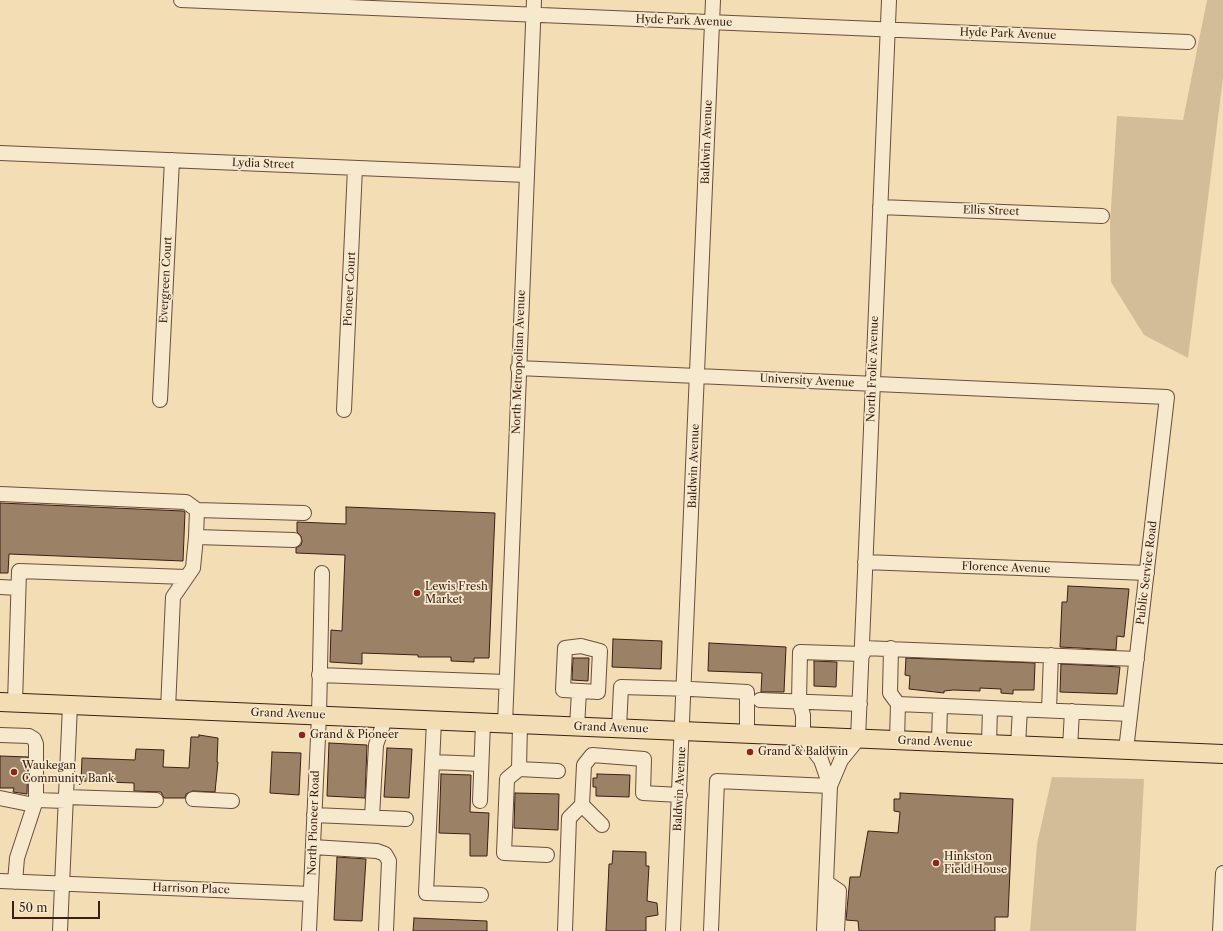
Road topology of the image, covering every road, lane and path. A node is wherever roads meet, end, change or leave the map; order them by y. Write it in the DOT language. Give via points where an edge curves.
graph roads {
  1 [pos="181,0"];
  2 [pos="534,0"];
  3 [pos="713,0"];
  4 [pos="889,0"];
  5 [pos="357,4"];
  6 [pos="533,15"];
  7 [pos="712,22"];
  8 [pos="888,29"];
  9 [pos="1188,42"];
  10 [pos="0,153"];
  11 [pos="172,160"];
  12 [pos="356,168"];
  13 [pos="526,175"];
  14 [pos="880,207"];
  15 [pos="1102,216"];
  16 [pos="518,368"];
  17 [pos="697,376"];
  18 [pos="872,384"];
  19 [pos="1167,397"];
  20 [pos="160,400"];
  21 [pos="344,410"];
  22 [pos="0,494"];
  23 [pos="197,510"];
  24 [pos="304,513"];
  25 [pos="196,537"];
  26 [pos="294,540"];
  27 [pos="865,562"];
  28 [pos="322,573"];
  29 [pos="1146,573"];
  30 [pos="186,577"];
  31 [pos="0,587"];
  32 [pos="18,588"];
  33 [pos="891,648"];
  34 [pos="863,651"];
  35 [pos="1051,655"];
  36 [pos="1137,659"];
  37 [pos="319,675"];
  38 [pos="506,682"];
  39 [pos="684,689"];
  40 [pos="579,691"];
  41 [pos="760,700"];
  42 [pos="799,701"];
  43 [pos="7,703"];
  44 [pos="860,704"];
  45 [pos="898,704"];
  46 [pos="70,705"];
  47 [pos="940,706"];
  48 [pos="990,708"];
  49 [pos="168,709"];
  50 [pos="1020,709"];
  51 [pos="1049,710"];
  52 [pos="1072,711"];
  53 [pos="1130,714"];
  54 [pos="319,716"];
  55 [pos="385,718"];
  56 [pos="434,721"];
  57 [pos="483,723"];
  58 [pos="512,724"];
  59 [pos="577,727"];
  60 [pos="619,728"];
  61 [pos="683,731"];
  62 [pos="747,734"];
  63 [pos="0,735"];
  64 [pos="803,736"];
  65 [pos="858,739"];
  66 [pos="897,740"];
  67 [pos="939,742"];
  68 [pos="989,744"];
  69 [pos="1018,745"];
  70 [pos="1070,748"];
  71 [pos="1126,750"];
  72 [pos="1223,754"];
  73 [pos="433,762"];
  74 [pos="482,764"];
  75 [pos="519,769"];
  76 [pos="558,771"];
  77 [pos="830,786"];
  78 [pos="680,795"];
  79 [pos="0,798"];
  80 [pos="66,799"];
  81 [pos="193,799"];
  82 [pos="156,800"];
  83 [pos="232,801"];
  84 [pos="480,801"];
  85 [pos="35,802"];
  86 [pos="582,805"];
  87 [pos="314,815"];
  88 [pos="372,817"];
  89 [pos="406,819"];
  90 [pos="602,825"];
  91 [pos="313,847"];
  92 [pos="547,854"];
  93 [pos="1223,873"];
  94 [pos="0,881"];
  95 [pos="15,882"];
  96 [pos="826,882"];
  97 [pos="62,884"];
  98 [pos="311,894"];
  99 [pos="481,895"];
  100 [pos="60,931"];
  101 [pos="309,931"];
  102 [pos="386,931"];
  103 [pos="565,931"];
  104 [pos="673,931"];
  105 [pos="711,931"];
  106 [pos="824,931"];
  107 [pos="837,931"];
  108 [pos="1220,931"];
  1 -- 5 [label="street, Hyde Park Avenue"];
  2 -- 6 [label="street, North Metropolitan Avenue"];
  3 -- 7 [label="street, Baldwin Avenue"];
  4 -- 8 [label="street, North Frolic Avenue"];
  5 -- 6 [label="street, Hyde Park Avenue"];
  6 -- 7 [label="street, Hyde Park Avenue"];
  6 -- 13 [label="street, North Metropolitan Avenue"];
  7 -- 8 [label="street, Hyde Park Avenue"];
  7 -- 17 [label="street, Baldwin Avenue"];
  8 -- 9 [label="street, Hyde Park Avenue"];
  8 -- 14 [label="street, North Frolic Avenue"];
  10 -- 11 [label="street, Lydia Street"];
  11 -- 12 [label="street, Lydia Street"];
  11 -- 20 [label="street, Evergreen Court"];
  12 -- 13 [label="street, Lydia Street"];
  12 -- 21 [label="street, Pioneer Court"];
  13 -- 16 [label="street, North Metropolitan Avenue"];
  14 -- 15 [label="street, Ellis Street"];
  14 -- 18 [label="street, North Frolic Avenue"];
  16 -- 17 [label="street, University Avenue"];
  16 -- 38 [label="street, North Metropolitan Avenue"];
  17 -- 18 [label="street, University Avenue"];
  17 -- 39 [label="street, Baldwin Avenue"];
  18 -- 19 [label="street, University Avenue"];
  18 -- 27 [label="street, North Frolic Avenue"];
  19 -- 29 [label="street, Public Service Road"];
  22 -- 23 [label="street" via="186,502"];
  23 -- 24 [label="street"];
  23 -- 25 [label="street"];
  25 -- 26 [label="street"];
  25 -- 30 [label="street" via="193,568"];
  27 -- 29 [label="street, Florence Avenue"];
  27 -- 34 [label="street, North Frolic Avenue"];
  28 -- 37 [label="street, North Pioneer Road"];
  29 -- 36 [label="street, Public Service Road"];
  30 -- 32 [label="street" via="19,571"];
  30 -- 49 [label="street" via="173,597"];
  31 -- 32 [label="street"];
  32 -- 43 [label="street"];
  33 -- 34 [label="street"];
  33 -- 35 [label="street"];
  33 -- 45 [label="street" via="890,693"];
  34 -- 42 [label="street" via="800,652"];
  34 -- 44 [label="street, North Frolic Avenue"];
  35 -- 36 [label="street"];
  35 -- 51 [label="street"];
  36 -- 53 [label="street, Public Service Road"];
  37 -- 38 [label="street"];
  37 -- 54 [label="street, North Pioneer Road"];
  38 -- 58 [label="street, North Metropolitan Avenue"];
  39 -- 60 [label="street" via="621,687"];
  39 -- 61 [label="street, Baldwin Avenue"];
  39 -- 62 [label="street" via="747,692"];
  40 -- 59 [label="street"];
  41 -- 42 [label="street"];
  42 -- 44 [label="street"];
  42 -- 64 [label="street" via="803,715"];
  43 -- 46 [label="main road, Grand Avenue"];
  44 -- 65 [label="street, North Frolic Avenue"];
  45 -- 47 [label="street"];
  45 -- 66 [label="street"];
  46 -- 49 [label="main road, Grand Avenue"];
  46 -- 80 [label="street"];
  47 -- 48 [label="street"];
  47 -- 67 [label="street"];
  48 -- 50 [label="street"];
  48 -- 68 [label="street"];
  49 -- 54 [label="main road, Grand Avenue"];
  50 -- 51 [label="street"];
  50 -- 69 [label="street"];
  51 -- 52 [label="street"];
  52 -- 53 [label="street"];
  52 -- 70 [label="street"];
  53 -- 71 [label="street, Public Service Road"];
  54 -- 55 [label="main road, Grand Avenue"];
  54 -- 87 [label="street, North Pioneer Road"];
  55 -- 56 [label="main road, Grand Avenue"];
  55 -- 88 [label="street" via="376,745"];
  56 -- 57 [label="main road, Grand Avenue"];
  56 -- 73 [label="street"];
  57 -- 58 [label="main road, Grand Avenue"];
  57 -- 74 [label="street"];
  58 -- 59 [label="main road, Grand Avenue"];
  58 -- 75 [label="street, North Metropolitan Avenue"];
  59 -- 60 [label="main road, Grand Avenue"];
  60 -- 61 [label="main road, Grand Avenue"];
  61 -- 62 [label="main road, Grand Avenue"];
  61 -- 78 [label="street, Baldwin Avenue"];
  62 -- 64 [label="main road, Grand Avenue"];
  63 -- 85 [label="street" via="29,736 34,739"];
  64 -- 65 [label="main road, Grand Avenue"];
  64 -- 77 [label="street" via="821,760"];
  65 -- 66 [label="main road, Grand Avenue"];
  65 -- 77 [label="street" via="841,760"];
  66 -- 67 [label="main road, Grand Avenue"];
  67 -- 68 [label="main road, Grand Avenue"];
  68 -- 69 [label="main road, Grand Avenue"];
  69 -- 70 [label="main road, Grand Avenue"];
  70 -- 71 [label="main road, Grand Avenue"];
  71 -- 72 [label="main road, Grand Avenue"];
  73 -- 74 [label="street"];
  73 -- 99 [label="street" via="426,893"];
  74 -- 84 [label="street"];
  75 -- 76 [label="street"];
  75 -- 92 [label="street" via="507,779 504,853"];
  77 -- 96 [label="street"];
  77 -- 105 [label="street" via="717,781"];
  78 -- 86 [label="street" via="643,793 644,759 592,755 584,765"];
  78 -- 104 [label="street, Baldwin Avenue"];
  79 -- 85 [label="street"];
  80 -- 82 [label="street"];
  80 -- 85 [label="street"];
  80 -- 97 [label="street"];
  81 -- 83 [label="street"];
  85 -- 95 [label="street" via="17,858"];
  86 -- 90 [label="street"];
  86 -- 103 [label="street" via="569,818"];
  87 -- 88 [label="street"];
  87 -- 91 [label="street, North Pioneer Road"];
  88 -- 89 [label="street"];
  91 -- 98 [label="street, North Pioneer Road"];
  91 -- 102 [label="street" via="377,850 385,854 389,861"];
  93 -- 108 [label="street"];
  94 -- 95 [label="street, Harrison Place"];
  95 -- 97 [label="street, Harrison Place"];
  96 -- 106 [label="street"];
  96 -- 107 [label="street" via="839,891"];
  97 -- 98 [label="street, Harrison Place"];
  97 -- 100 [label="street"];
  98 -- 101 [label="street, North Pioneer Road"];
}
